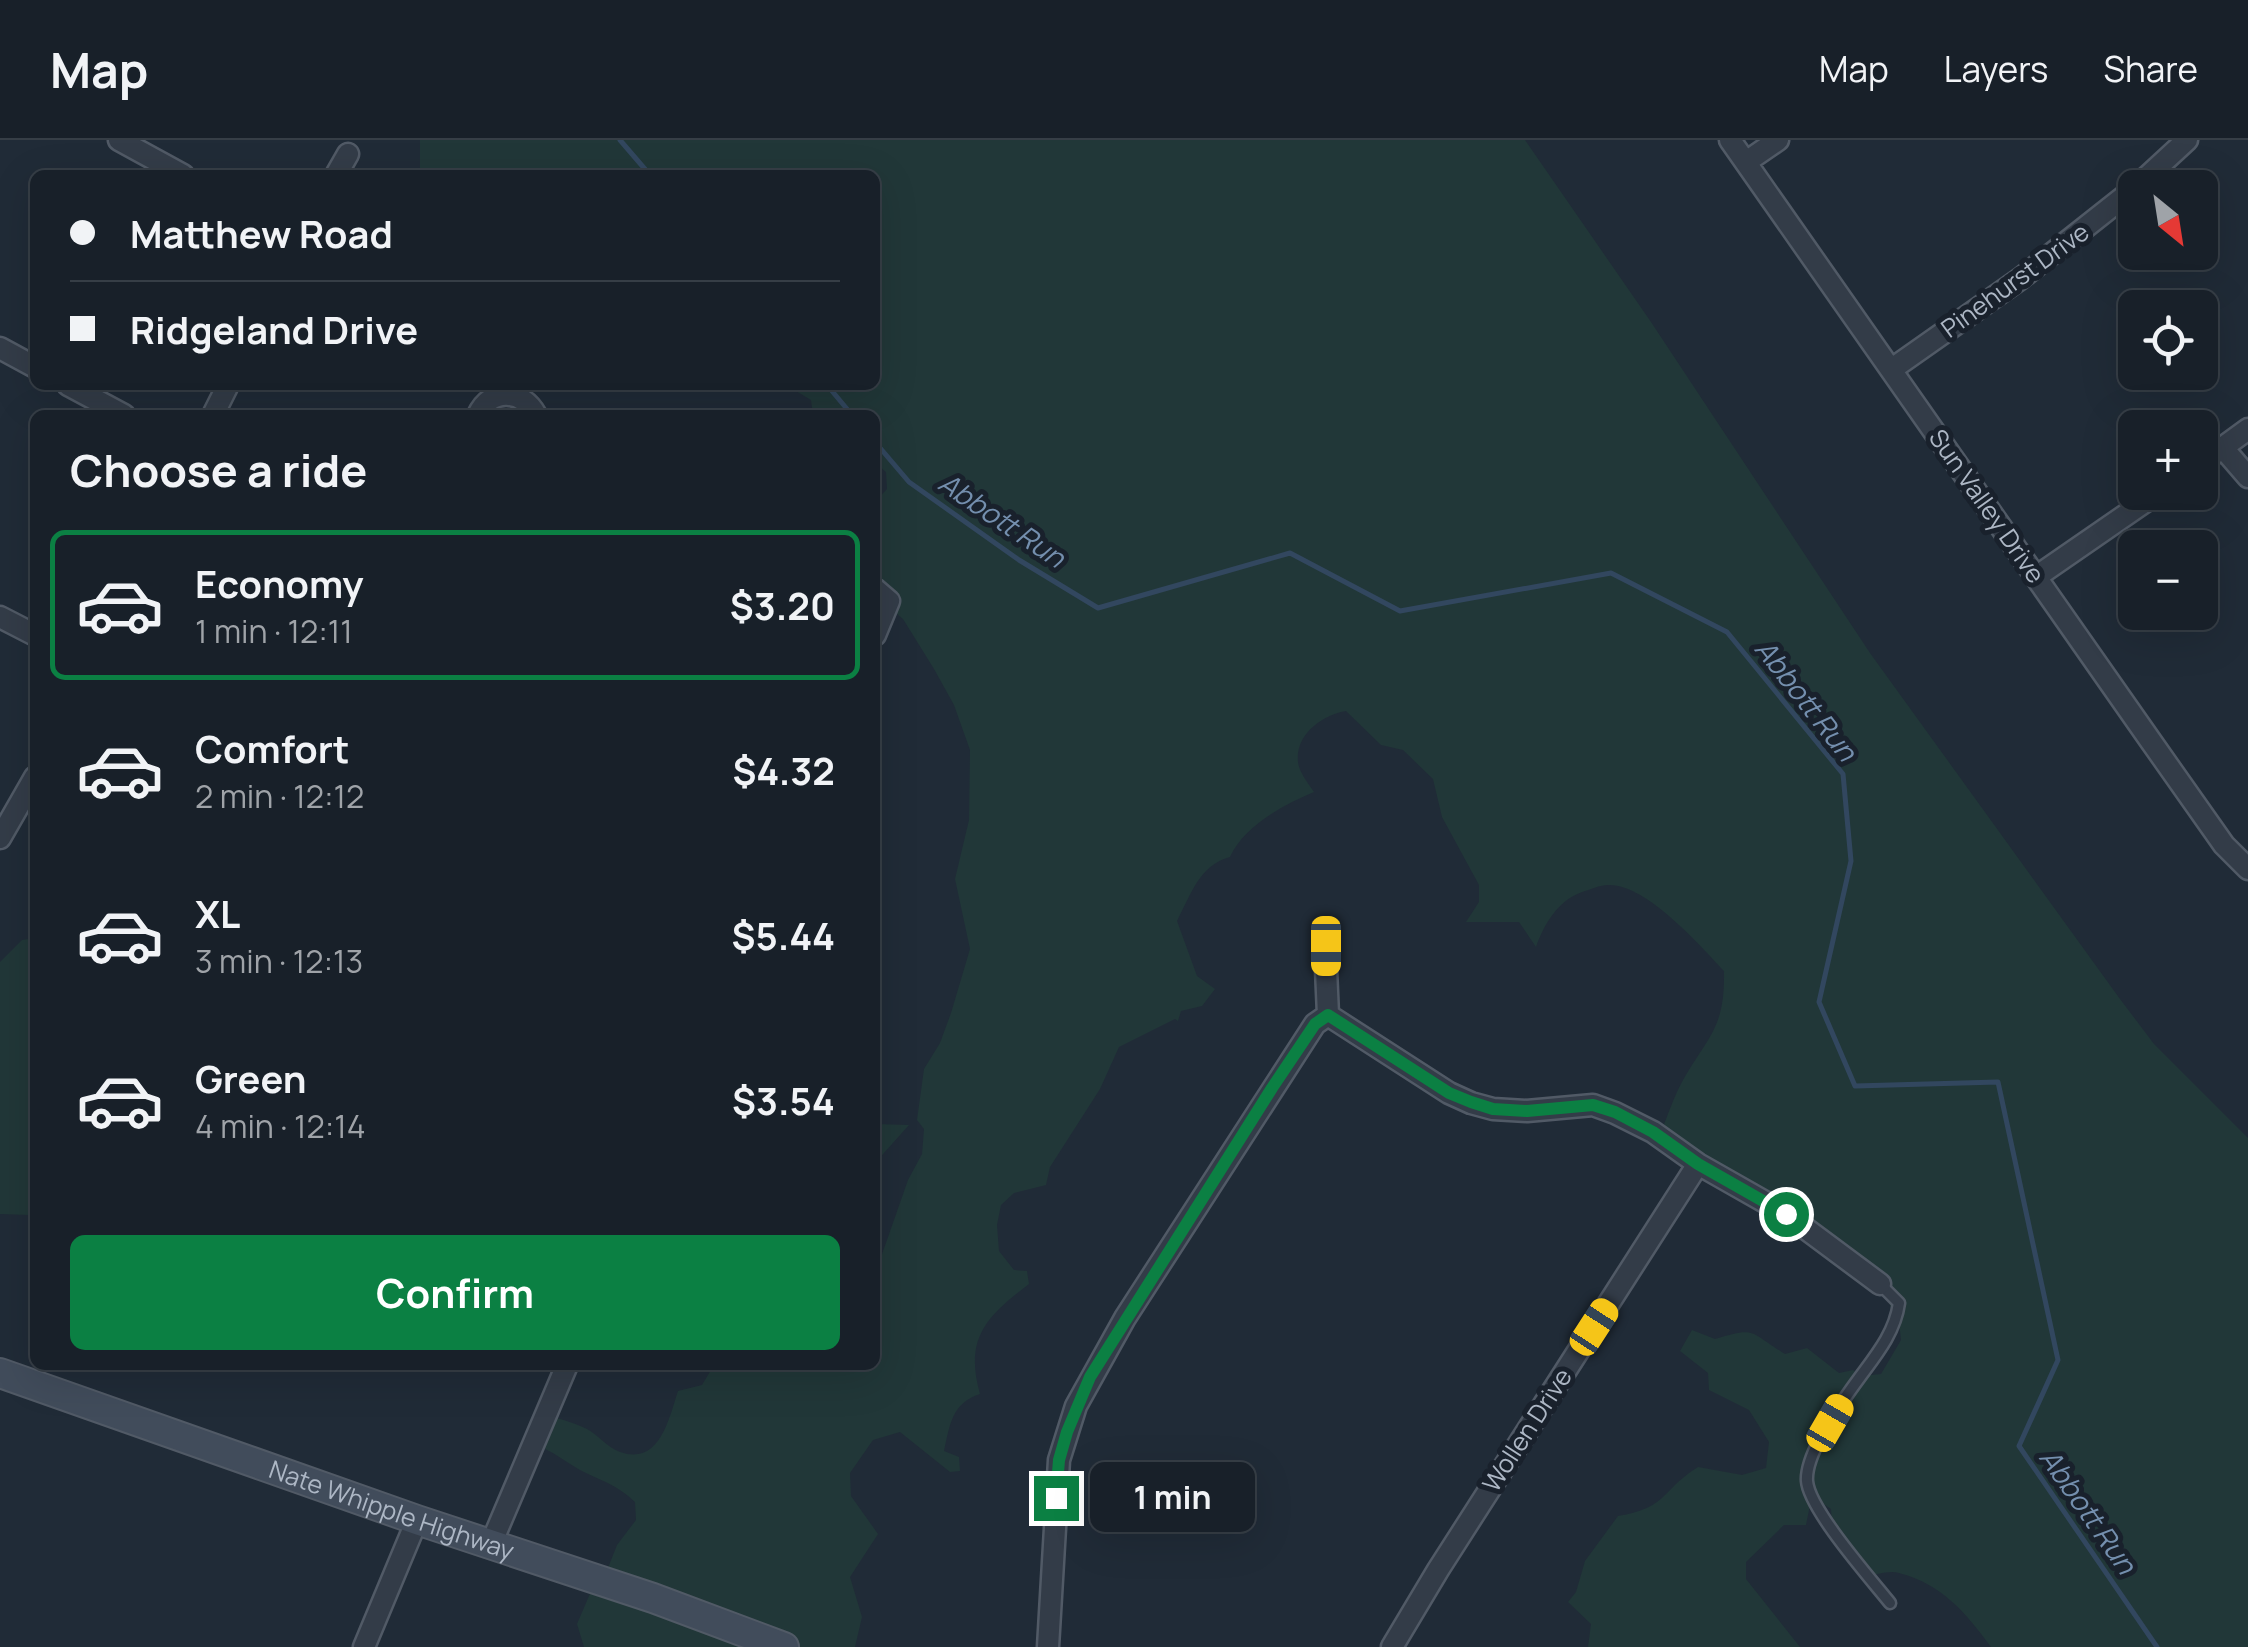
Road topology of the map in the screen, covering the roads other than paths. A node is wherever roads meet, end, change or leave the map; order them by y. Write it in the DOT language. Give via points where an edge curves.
graph roads {
  1 [pos="119,140"];
  2 [pos="1730,140"];
  3 [pos="1778,140"];
  4 [pos="2187,140"];
  5 [pos="348,154"];
  6 [pos="1746,162"];
  7 [pos="174,170"];
  8 [pos="339,170"];
  9 [pos="2154,170"];
  10 [pos="2118,201"];
  11 [pos="0,348"];
  12 [pos="30,364"];
  13 [pos="1892,368"];
  14 [pos="77,390"];
  15 [pos="115,410"];
  16 [pos="481,410"];
  17 [pos="532,410"];
  18 [pos="2248,429"];
  19 [pos="2223,448"];
  20 [pos="2218,451"];
  21 [pos="2248,477"];
  22 [pos="2132,510"];
  23 [pos="2036,578"];
  24 [pos="0,617"];
  25 [pos="30,632"];
  26 [pos="30,786"];
  27 [pos="0,838"];
  28 [pos="2248,869"];
  29 [pos="1326,946"];
  30 [pos="1328,1015"];
  31 [pos="1698,1164"];
  32 [pos="1880,1284"];
  33 [pos="565,1370"];
  34 [pos="0,1373"];
  35 [pos="417,1520"];
  36 [pos="491,1544"];
  37 [pos="1890,1602"];
  38 [pos="364,1647"];
  39 [pos="784,1647"];
  40 [pos="1048,1647"];
  41 [pos="1392,1647"];
  1 -- 7 [label="street"];
  2 -- 6 [label="street, Sun Valley Drive"];
  3 -- 6 [label="street"];
  4 -- 9 [label="street, Pinehurst Drive"];
  5 -- 8 [label="street"];
  6 -- 13 [label="street, Sun Valley Drive"];
  10 -- 13 [label="street, Pinehurst Drive"];
  11 -- 12 [label="street"];
  13 -- 23 [label="street, Sun Valley Drive"];
  14 -- 15 [label="street"];
  16 -- 17 [label="street" via="505,394 523,398"];
  18 -- 19 [label="street"];
  19 -- 20 [label="street"];
  19 -- 21 [label="street"];
  22 -- 23 [label="street"];
  23 -- 28 [label="street, Sun Valley Drive" via="2224,845"];
  24 -- 25 [label="street"];
  26 -- 27 [label="street"];
  29 -- 30 [label="street"];
  30 -- 31 [label="street" via="1471,1102 1527,1111 1593,1105 1653,1132"];
  30 -- 40 [label="street" via="1315,1024 1228,1155 1076,1406 1059,1460"];
  31 -- 32 [label="street" via="1786,1214"];
  31 -- 41 [label="street, Wollen Drive"];
  32 -- 37 [label="lane" via="1899,1302 1896,1321 1838,1409 1806,1476 1812,1500"];
  33 -- 36 [label="street"];
  34 -- 35 [label="main road, Nate Whipple Highway"];
  35 -- 36 [label="main road, Nate Whipple Highway"];
  35 -- 38 [label="street"];
  36 -- 39 [label="main road, Nate Whipple Highway"];
}
